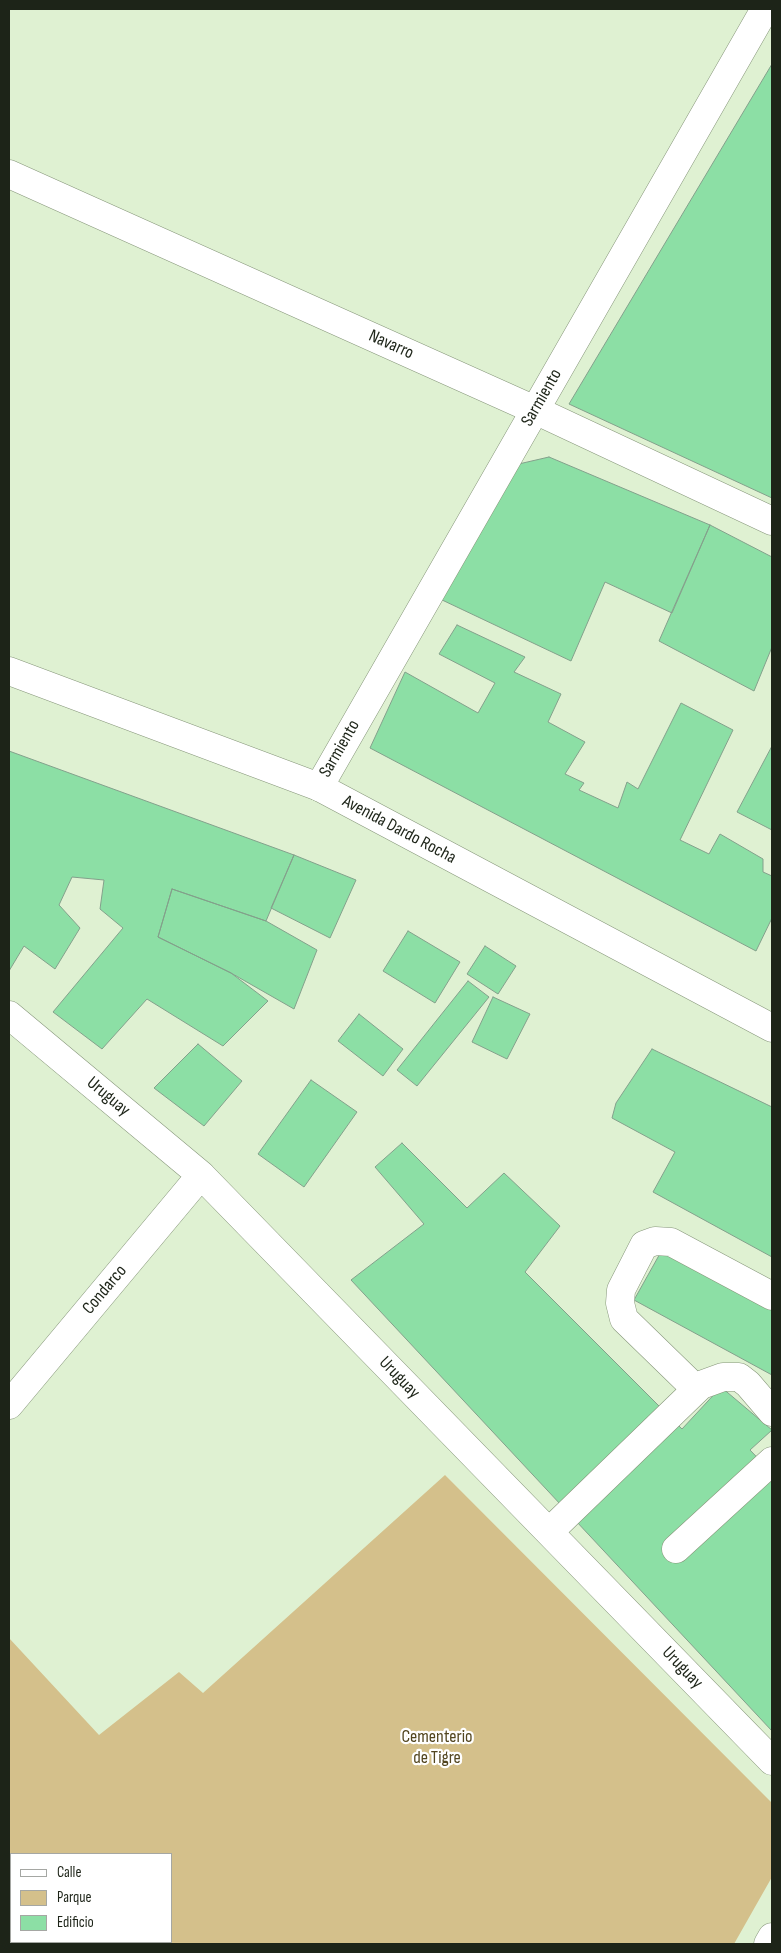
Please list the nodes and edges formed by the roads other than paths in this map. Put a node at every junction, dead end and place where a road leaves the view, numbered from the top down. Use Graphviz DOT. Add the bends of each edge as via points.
graph roads {
  1 [pos="765,9"];
  2 [pos="9,174"];
  3 [pos="535,410"];
  4 [pos="772,521"];
  5 [pos="9,671"];
  6 [pos="319,787"];
  7 [pos="9,1015"];
  8 [pos="772,1028"];
  9 [pos="201,1175"];
  10 [pos="772,1296"];
  11 [pos="696,1389"];
  12 [pos="9,1405"];
  13 [pos="772,1412"];
  14 [pos="772,1461"];
  15 [pos="549,1532"];
  16 [pos="676,1549"];
  17 [pos="772,1761"];
  18 [pos="772,1937"];
  19 [pos="768,1944"];
  1 -- 3 [label="street, Sarmiento"];
  2 -- 3 [label="street, Navarro"];
  3 -- 4 [label="street, Navarro"];
  3 -- 6 [label="street, Sarmiento"];
  5 -- 6 [label="street, Avenida Dardo Rocha"];
  6 -- 8 [label="street, Avenida Dardo Rocha"];
  7 -- 9 [label="street, Uruguay"];
  9 -- 12 [label="street, Condarco"];
  9 -- 15 [label="street, Uruguay"];
  10 -- 11 [label="street" via="670,1242 655,1241 644,1245 621,1290 624,1319"];
  11 -- 13 [label="street" via="722,1377 739,1377"];
  11 -- 15 [label="street"];
  14 -- 16 [label="street"];
  15 -- 17 [label="street, Uruguay"];
  18 -- 19 [label="street"];
}
